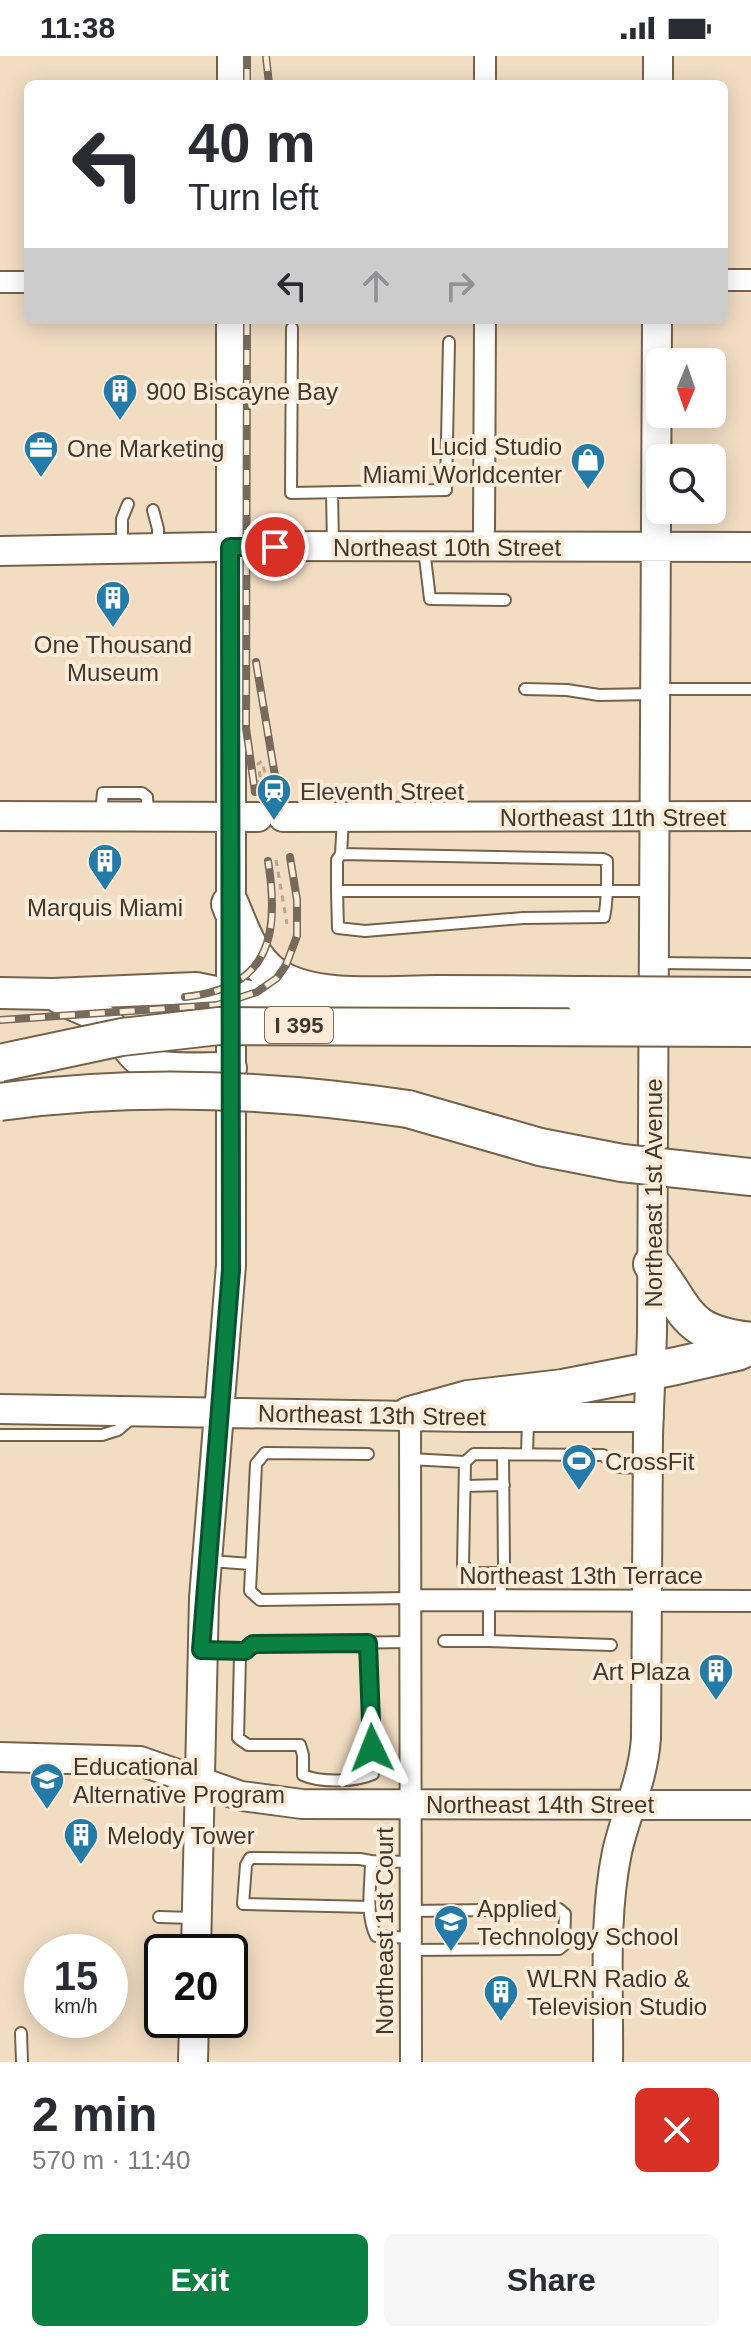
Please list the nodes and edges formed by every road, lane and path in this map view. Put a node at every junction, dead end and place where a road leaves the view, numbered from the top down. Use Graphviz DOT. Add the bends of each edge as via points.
graph roads {
  1 [pos="232,56"];
  2 [pos="485,56"];
  3 [pos="658,56"];
  4 [pos="232,80"];
  5 [pos="485,80"];
  6 [pos="658,80"];
  7 [pos="728,280"];
  8 [pos="751,280"];
  9 [pos="0,282"];
  10 [pos="24,282"];
  11 [pos="231,324"];
  12 [pos="485,324"];
  13 [pos="657,324"];
  14 [pos="292,328"];
  15 [pos="449,342"];
  16 [pos="332,492"];
  17 [pos="128,504"];
  18 [pos="153,510"];
  19 [pos="484,530"];
  20 [pos="230,547"];
  21 [pos="333,547"];
  22 [pos="424,547"];
  23 [pos="751,547"];
  24 [pos="656,548"];
  25 [pos="122,549"];
  26 [pos="158,549"];
  27 [pos="0,551"];
  28 [pos="505,600"];
  29 [pos="525,689"];
  30 [pos="751,689"];
  31 [pos="655,691"];
  32 [pos="248,783"];
  33 [pos="269,789"];
  34 [pos="0,816"];
  35 [pos="751,816"];
  36 [pos="230,817"];
  37 [pos="343,817"];
  38 [pos="654,817"];
  39 [pos="341,854"];
  40 [pos="276,860"];
  41 [pos="606,890"];
  42 [pos="337,891"];
  43 [pos="654,891"];
  44 [pos="230,904"];
  45 [pos="287,924"];
  46 [pos="654,963"];
  47 [pos="751,964"];
  48 [pos="0,993"];
  49 [pos="53,994"];
  50 [pos="350,994"];
  51 [pos="230,995"];
  52 [pos="751,996"];
  53 [pos="751,1028"];
  54 [pos="0,1063"];
  55 [pos="231,1068"];
  56 [pos="0,1102"];
  57 [pos="751,1177"];
  58 [pos="652,1264"];
  59 [pos="751,1343"];
  60 [pos="651,1370"];
  61 [pos="0,1409"];
  62 [pos="139,1411"];
  63 [pos="218,1412"];
  64 [pos="410,1415"];
  65 [pos="649,1417"];
  66 [pos="528,1418"];
  67 [pos="0,1435"];
  68 [pos="368,1454"];
  69 [pos="503,1454"];
  70 [pos="527,1454"];
  71 [pos="410,1459"];
  72 [pos="465,1462"];
  73 [pos="648,1468"];
  74 [pos="504,1485"];
  75 [pos="465,1486"];
  76 [pos="206,1561"];
  77 [pos="251,1564"];
  78 [pos="501,1573"];
  79 [pos="410,1599"];
  80 [pos="495,1601"];
  81 [pos="751,1601"];
  82 [pos="648,1602"];
  83 [pos="444,1641"];
  84 [pos="489,1641"];
  85 [pos="410,1642"];
  86 [pos="368,1643"];
  87 [pos="611,1645"];
  88 [pos="201,1650"];
  89 [pos="245,1651"];
  90 [pos="0,1757"];
  91 [pos="199,1783"];
  92 [pos="410,1804"];
  93 [pos="632,1804"];
  94 [pos="751,1805"];
  95 [pos="371,1861"];
  96 [pos="410,1862"];
  97 [pos="370,1907"];
  98 [pos="410,1911"];
  99 [pos="159,1917"];
  100 [pos="196,1918"];
  101 [pos="196,1934"];
  102 [pos="410,1944"];
  103 [pos="21,2033"];
  104 [pos="194,2038"];
  105 [pos="22,2062"];
  106 [pos="193,2062"];
  107 [pos="411,2062"];
  108 [pos="608,2062"];
  1 -- 4 [label="main road"];
  2 -- 5 [label="street"];
  3 -- 6 [label="main road"];
  7 -- 8 [label="street"];
  9 -- 10 [label="street"];
  11 -- 20 [label="main road"];
  12 -- 19 [label="street"];
  13 -- 24 [label="main road, Northeast 1st Avenue"];
  14 -- 16 [label="lane" via="291,493"];
  15 -- 16 [label="lane" via="446,490"];
  16 -- 21 [label="lane"];
  17 -- 25 [label="lane"];
  18 -- 26 [label="lane"];
  20 -- 21 [label="main road, Northeast 10th Street"];
  20 -- 26 [label="main road, Northeast 10th Street"];
  20 -- 36 [label="main road"];
  21 -- 22 [label="main road, Northeast 10th Street"];
  22 -- 24 [label="main road, Northeast 10th Street"];
  22 -- 28 [label="lane" via="430,599"];
  23 -- 24 [label="main road, Northeast 10th Street"];
  24 -- 31 [label="main road, Northeast 1st Avenue"];
  25 -- 26 [label="main road, Northeast 10th Street"];
  25 -- 27 [label="main road, Northeast 10th Street"];
  29 -- 31 [label="lane" via="599,695"];
  30 -- 31 [label="lane"];
  31 -- 38 [label="main road, Northeast 1st Avenue"];
  32 -- 33 [label="path" via="261,781 261,761"];
  34 -- 36 [label="main road, Northeast 11th Street"];
  35 -- 38 [label="main road, Northeast 11th Street"];
  36 -- 37 [label="main road, Northeast 11th Street"];
  36 -- 44 [label="main road"];
  37 -- 38 [label="main road, Northeast 11th Street"];
  37 -- 39 [label="lane"];
  38 -- 43 [label="main road, Northeast 1st Avenue"];
  39 -- 41 [label="lane" via="603,859"];
  39 -- 42 [label="lane"];
  40 -- 45 [label="path"];
  41 -- 42 [label="lane"];
  41 -- 42 [label="lane" via="604,917 365,931 338,928"];
  41 -- 43 [label="lane"];
  43 -- 46 [label="main road, Northeast 1st Avenue"];
  44 -- 50 [label="highway" via="251,951 273,975 295,987"];
  44 -- 51 [label="main road"];
  46 -- 47 [label="lane"];
  46 -- 58 [label="main road, Northeast 1st Avenue"];
  48 -- 49 [label="main road"];
  49 -- 51 [label="main road" via="196,988"];
  49 -- 55 [label="main road" via="107,1022 147,1064"];
  50 -- 51 [label="highway" via="321,999"];
  50 -- 52 [label="highway, bridge"];
  51 -- 55 [label="main road"];
  53 -- 54 [label="highway, I 395, bridge" via="219,1026 122,1037"];
  55 -- 63 [label="main road" via="231,1270"];
  56 -- 57 [label="highway, bridge" via="123,1090 307,1096 408,1109 577,1155"];
  58 -- 59 [label="highway" via="695,1324"];
  58 -- 60 [label="main road, Northeast 1st Avenue"];
  59 -- 60 [label="highway" via="737,1352"];
  60 -- 64 [label="highway" via="563,1388 468,1399"];
  60 -- 65 [label="main road, Northeast 1st Avenue"];
  61 -- 62 [label="main road, Northeast 13th Street"];
  62 -- 63 [label="main road, Northeast 13th Street"];
  62 -- 67 [label="lane" via="124,1426 102,1435"];
  63 -- 64 [label="main road, Northeast 13th Street"];
  63 -- 76 [label="main road"];
  64 -- 66 [label="main road, Northeast 13th Street"];
  64 -- 71 [label="street, Northeast 1st Court"];
  65 -- 66 [label="main road, Northeast 13th Street"];
  65 -- 73 [label="main road, Northeast 1st Avenue"];
  66 -- 70 [label="lane"];
  68 -- 77 [label="lane" via="265,1453 256,1464"];
  69 -- 70 [label="lane"];
  69 -- 72 [label="lane" via="474,1454"];
  69 -- 74 [label="lane"];
  70 -- 73 [label="lane" via="603,1455 618,1467"];
  71 -- 72 [label="lane"];
  71 -- 79 [label="street, Northeast 1st Court"];
  72 -- 75 [label="lane"];
  73 -- 82 [label="main road, Northeast 1st Avenue"];
  74 -- 75 [label="lane"];
  74 -- 78 [label="lane"];
  75 -- 78 [label="lane" via="463,1565 473,1573"];
  76 -- 77 [label="lane"];
  76 -- 88 [label="main road"];
  77 -- 79 [label="lane" via="250,1591 260,1600"];
  78 -- 80 [label="lane"];
  79 -- 80 [label="street, Northeast 13th Terrace"];
  79 -- 85 [label="street, Northeast 1st Court"];
  80 -- 82 [label="street, Northeast 13th Terrace"];
  80 -- 84 [label="lane"];
  81 -- 82 [label="street, Northeast 13th Terrace"];
  82 -- 93 [label="main road, Northeast 1st Avenue" via="645,1756"];
  83 -- 84 [label="lane"];
  84 -- 87 [label="lane"];
  85 -- 86 [label="lane"];
  85 -- 92 [label="street, Northeast 1st Court"];
  86 -- 89 [label="lane" via="253,1644"];
  86 -- 89 [label="lane" via="373,1774 362,1779 311,1779 303,1775 300,1745 248,1745 238,1738 240,1656"];
  88 -- 89 [label="lane"];
  88 -- 91 [label="main road"];
  90 -- 91 [label="main road, Northeast 14th Street" via="140,1761"];
  91 -- 92 [label="main road, Northeast 14th Street" via="269,1801"];
  91 -- 100 [label="main road"];
  92 -- 93 [label="main road, Northeast 14th Street"];
  92 -- 96 [label="street, Northeast 1st Court"];
  93 -- 94 [label="main road, Northeast 14th Street"];
  93 -- 108 [label="main road, Northeast 1st Avenue" via="613,1878"];
  95 -- 96 [label="lane"];
  95 -- 97 [label="lane"];
  95 -- 97 [label="lane" via="250,1858 243,1904"];
  96 -- 98 [label="street, Northeast 1st Court"];
  97 -- 102 [label="lane" via="376,1936"];
  98 -- 102 [label="street, Northeast 1st Court"];
  98 -- 102 [label="lane" via="559,1909 565,1914 564,1945 559,1949"];
  99 -- 100 [label="lane"];
  100 -- 101 [label="main road"];
  102 -- 107 [label="street, Northeast 1st Court"];
  103 -- 105 [label="lane"];
  104 -- 106 [label="main road"];
}
